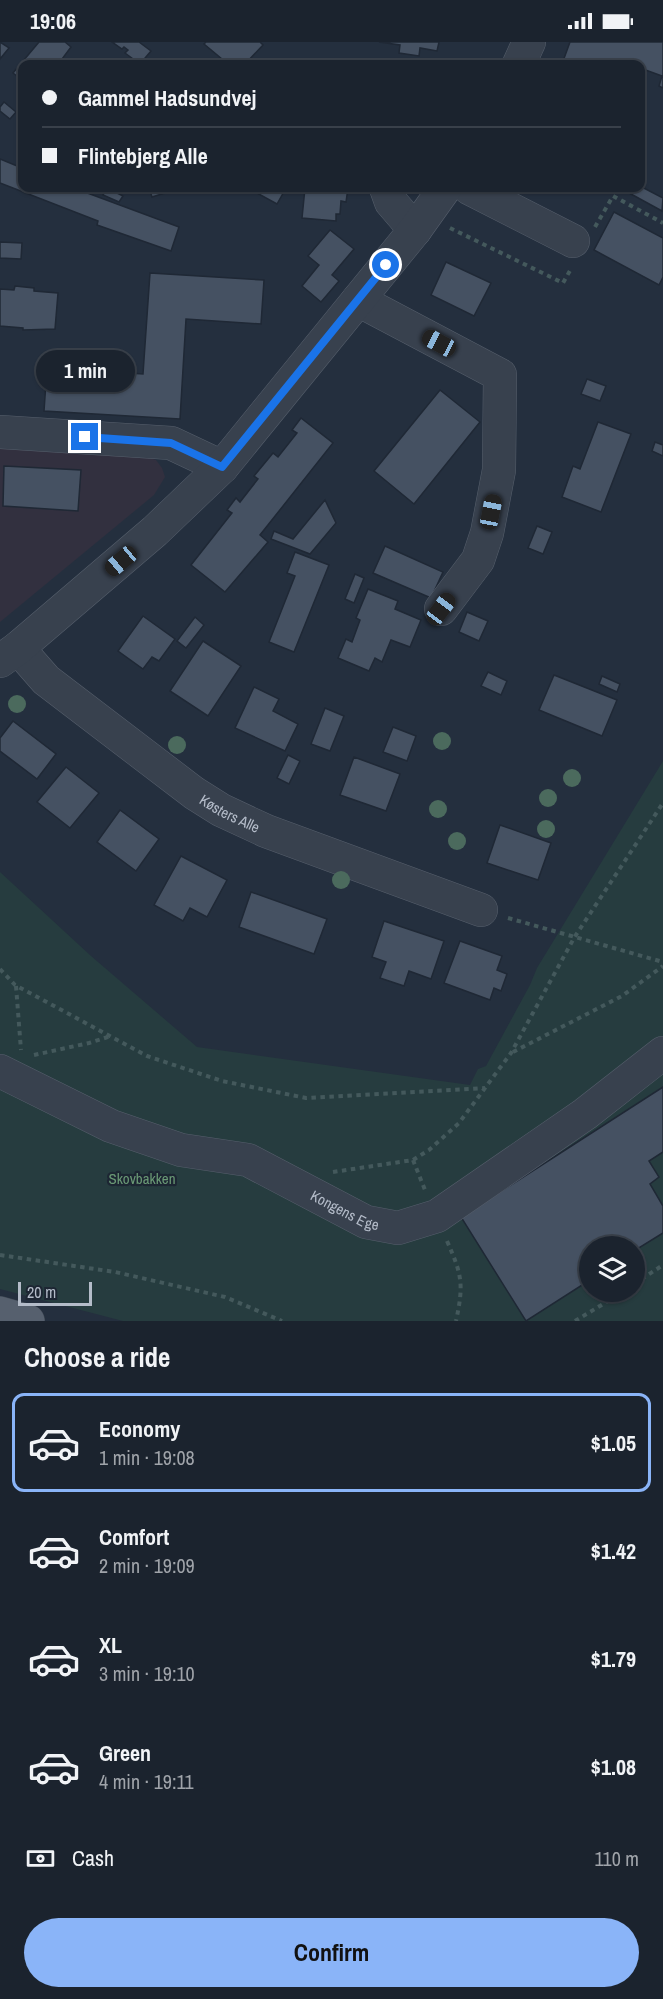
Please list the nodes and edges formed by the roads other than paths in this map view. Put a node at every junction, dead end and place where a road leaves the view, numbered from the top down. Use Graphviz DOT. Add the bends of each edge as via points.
graph roads {
  1 [pos="529,42"];
  2 [pos="521,60"];
  3 [pos="387,192"];
  4 [pos="442,192"];
  5 [pos="477,192"];
  6 [pos="415,230"];
  7 [pos="573,241"];
  8 [pos="357,300"];
  9 [pos="0,432"];
  10 [pos="222,467"];
  11 [pos="441,609"];
  12 [pos="9,655"];
  13 [pos="481,910"];
  14 [pos="663,1053"];
  15 [pos="15,1070"];
  16 [pos="0,1313"];
  17 [pos="28,1321"];
  1 -- 2 [label="street"];
  3 -- 6 [label="street"];
  4 -- 6 [label="street"];
  5 -- 7 [label="street"];
  6 -- 8 [label="street"];
  8 -- 10 [label="street"];
  8 -- 11 [label="street" via="500,375 499,470 487,533 478,560"];
  9 -- 10 [label="street" via="171,443"];
  10 -- 12 [label="street" via="155,531"];
  12 -- 13 [label="street, Køsters Alle" via="221,810 266,831"];
  14 -- 15 [label="street, Kongens Ege" via="585,1114 437,1216 398,1228 366,1222 248,1160 181,1150 111,1126"];
  16 -- 17 [label="main road"];
}
